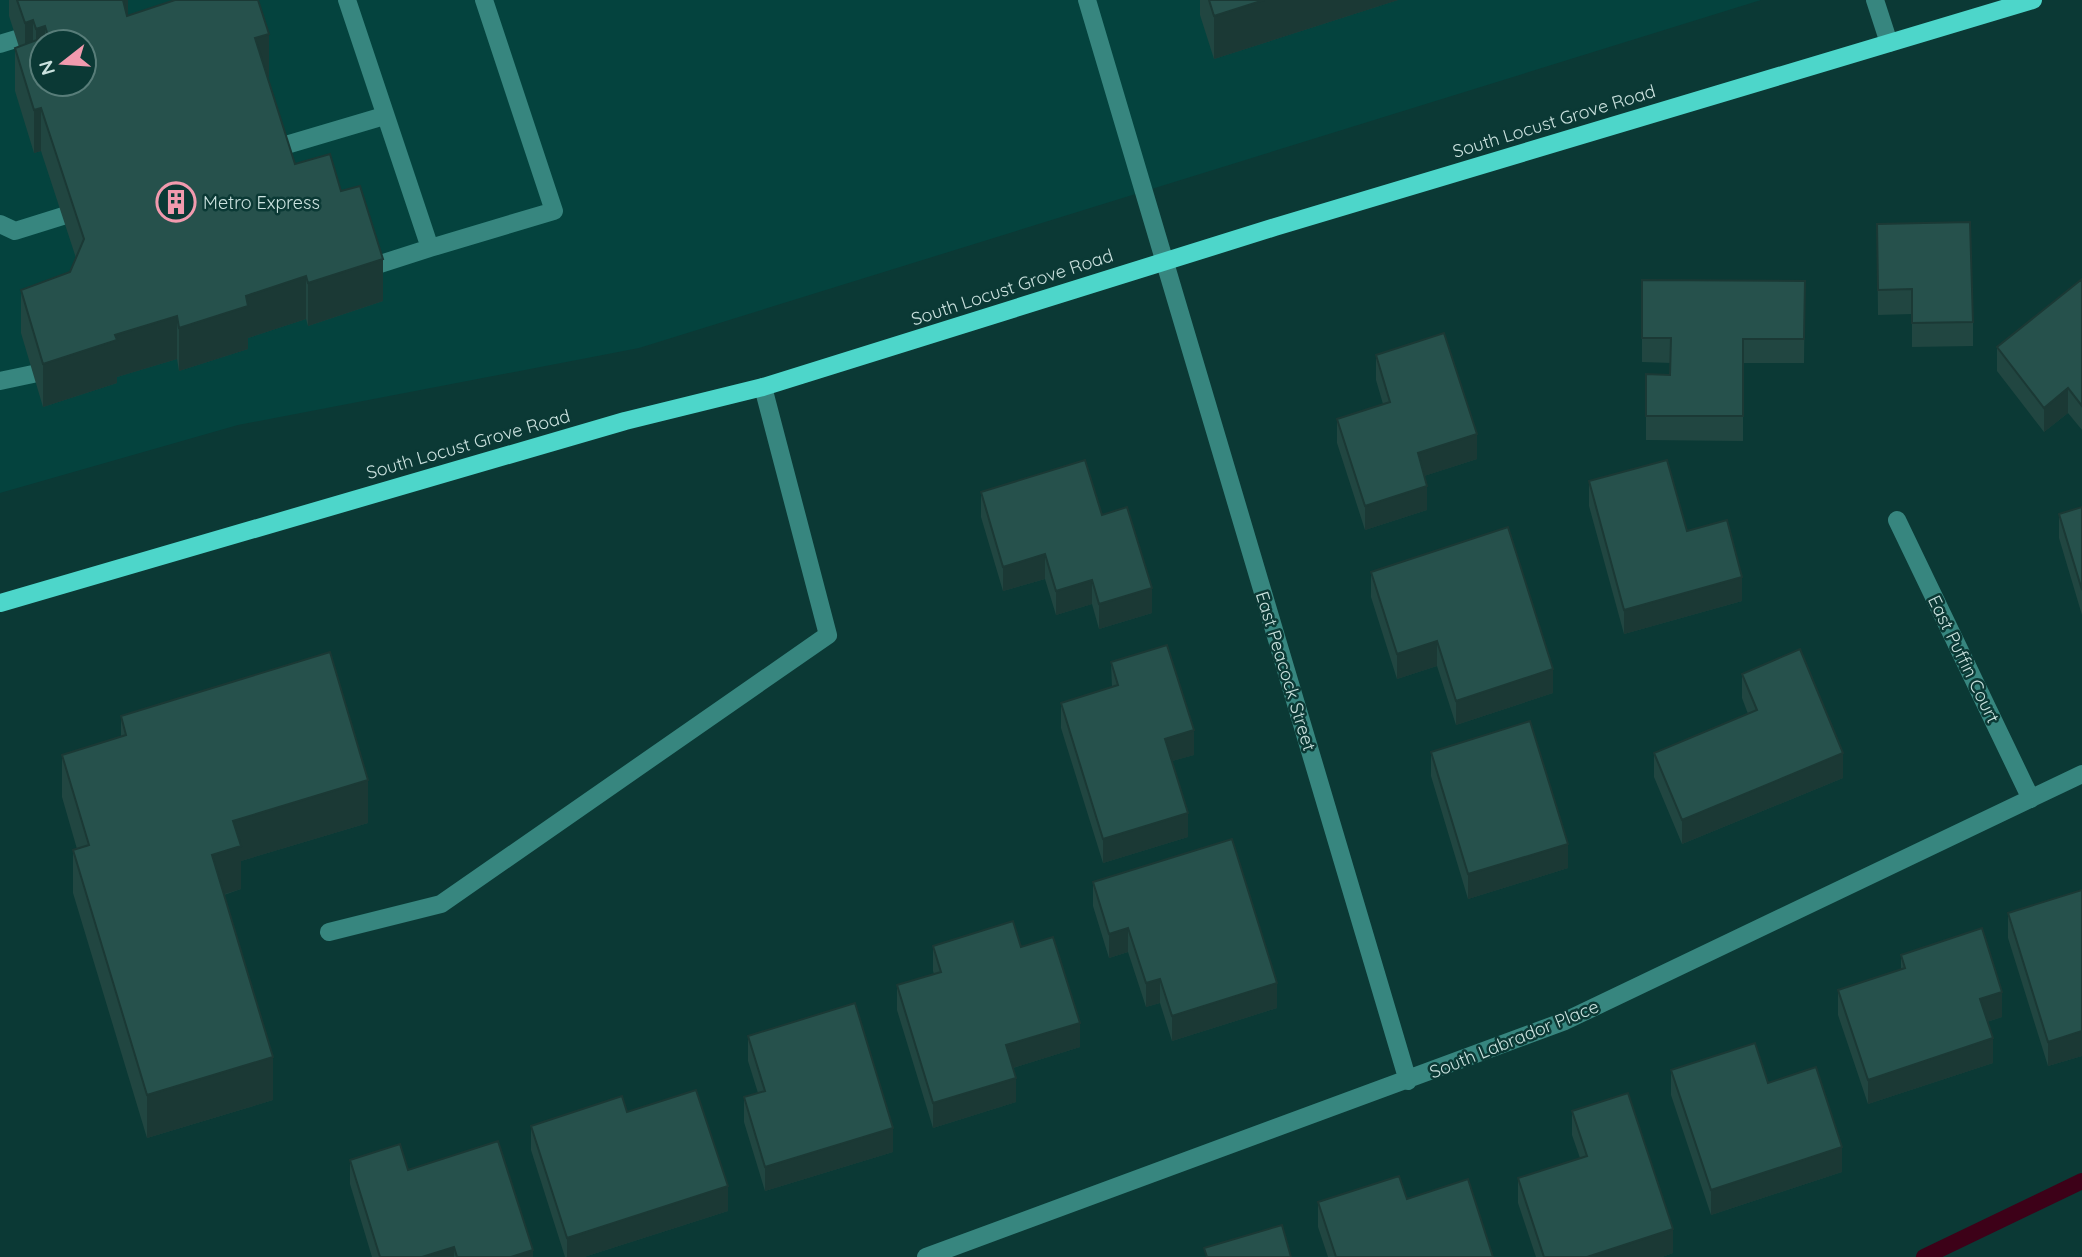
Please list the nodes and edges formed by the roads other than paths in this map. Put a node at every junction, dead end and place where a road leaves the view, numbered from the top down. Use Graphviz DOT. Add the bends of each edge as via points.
graph roads {
  1 [pos="347,0"];
  2 [pos="484,0"];
  3 [pos="1087,0"];
  4 [pos="1875,0"];
  5 [pos="2033,0"];
  6 [pos="1889,43"];
  7 [pos="384,116"];
  8 [pos="276,149"];
  9 [pos="63,216"];
  10 [pos="0,224"];
  11 [pos="430,248"];
  12 [pos="1164,261"];
  13 [pos="371,267"];
  14 [pos="33,373"];
  15 [pos="0,381"];
  16 [pos="763,387"];
  17 [pos="1897,520"];
  18 [pos="0,603"];
  19 [pos="2082,774"];
  20 [pos="2031,799"];
  21 [pos="328,932"];
  22 [pos="1408,1081"];
  23 [pos="926,1257"];
  1 -- 7 [label="street"];
  2 -- 11 [label="street" via="554,211"];
  3 -- 12 [label="street, East Peacock Street"];
  4 -- 6 [label="street"];
  5 -- 6 [label="main road, South Locust Grove Road"];
  6 -- 12 [label="main road, South Locust Grove Road"];
  7 -- 8 [label="street"];
  7 -- 11 [label="street"];
  9 -- 10 [label="street" via="15,231"];
  11 -- 13 [label="street"];
  12 -- 16 [label="main road, South Locust Grove Road"];
  12 -- 22 [label="street, East Peacock Street"];
  14 -- 15 [label="street"];
  16 -- 18 [label="main road, South Locust Grove Road" via="559,440"];
  16 -- 21 [label="street" via="828,635 441,904"];
  17 -- 20 [label="street, East Puffin Court"];
  19 -- 20 [label="street, South Labrador Place"];
  20 -- 22 [label="street, South Labrador Place" via="1565,1021"];
  22 -- 23 [label="street, South Labrador Place"];
}
